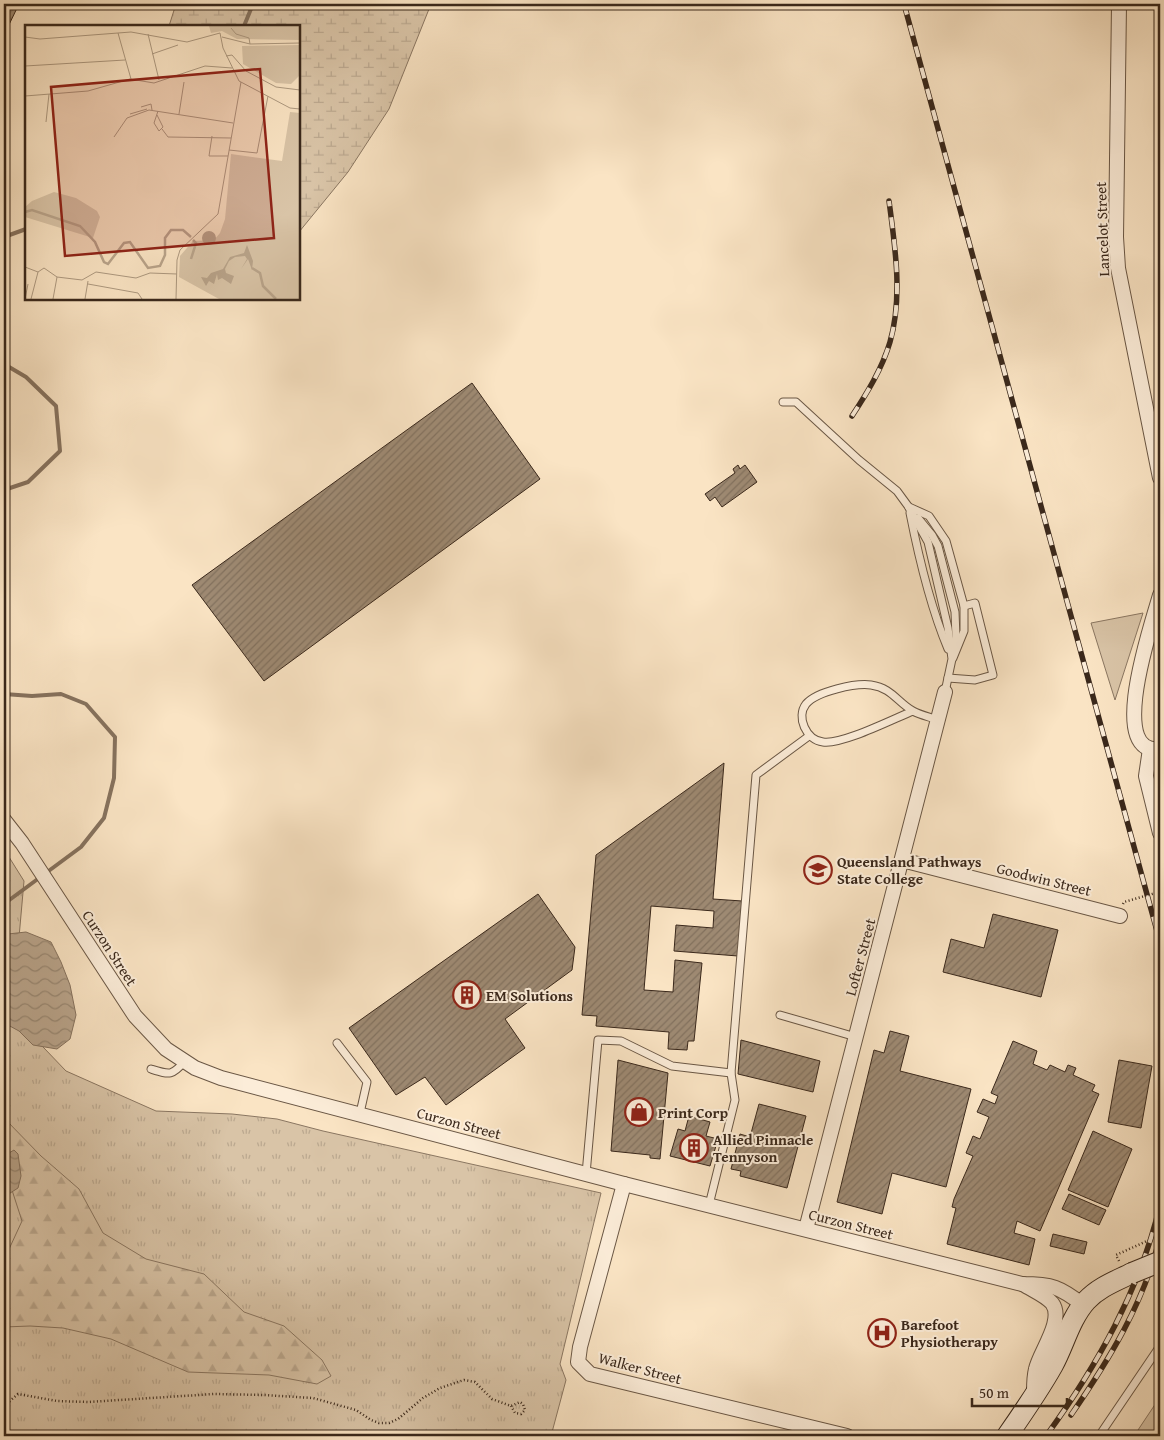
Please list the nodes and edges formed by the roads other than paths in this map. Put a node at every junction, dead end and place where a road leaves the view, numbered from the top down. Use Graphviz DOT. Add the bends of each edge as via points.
graph roads {
  1 [pos="1119,4"];
  2 [pos="783,402"];
  3 [pos="1160,478"];
  4 [pos="908,506"];
  5 [pos="1160,595"];
  6 [pos="964,606"];
  7 [pos="952,659"];
  8 [pos="946,685"];
  9 [pos="913,711"];
  10 [pos="938,720"];
  11 [pos="809,736"];
  12 [pos="1155,749"];
  13 [pos="4,820"];
  14 [pos="1160,833"];
  15 [pos="902,860"];
  16 [pos="1122,909"];
  17 [pos="780,1015"];
  18 [pos="856,1037"];
  19 [pos="337,1043"];
  20 [pos="185,1061"];
  21 [pos="152,1069"];
  22 [pos="732,1073"];
  23 [pos="360,1113"];
  24 [pos="586,1174"];
  25 [pos="624,1184"];
  26 [pos="709,1205"];
  27 [pos="806,1229"];
  28 [pos="1160,1262"];
  29 [pos="1022,1284"];
  30 [pos="1083,1305"];
  31 [pos="1160,1346"];
  32 [pos="1033,1398"];
  33 [pos="847,1436"];
  34 [pos="1007,1436"];
  35 [pos="1099,1436"];
  1 -- 3 [label="street, Lancelot Street" via="1118,268"];
  2 -- 4 [label="lane" via="796,402 897,491"];
  4 -- 6 [label="lane" via="929,516 946,540"];
  4 -- 7 [label="lane" via="938,624"];
  4 -- 7 [label="lane" via="928,542"];
  5 -- 12 [label="street" via="1136,682 1134,702 1137,734 1142,744"];
  6 -- 7 [label="lane" via="964,631"];
  6 -- 8 [label="lane" via="975,603 993,674"];
  7 -- 8 [label="lane"];
  8 -- 10 [label="street, Lofter Street"];
  9 -- 10 [label="lane"];
  9 -- 11 [label="lane" via="840,741 822,742"];
  9 -- 11 [label="lane" via="888,690 859,684 823,693 806,704 802,712"];
  10 -- 15 [label="street, Lofter Street"];
  11 -- 22 [label="lane" via="756,775"];
  12 -- 14 [label="street" via="1146,776"];
  13 -- 20 [label="street, Curzon Street" via="135,1016 166,1049"];
  15 -- 16 [label="street, Goodwin Street"];
  15 -- 18 [label="street, Lofter Street"];
  17 -- 18 [label="lane"];
  18 -- 27 [label="street, Lofter Street"];
  19 -- 23 [label="lane" via="367,1082"];
  20 -- 21 [label="lane" via="175,1072 167,1074"];
  20 -- 23 [label="street, Curzon Street" via="221,1078"];
  22 -- 24 [label="lane" via="672,1066 621,1042 598,1040"];
  22 -- 26 [label="lane" via="735,1100"];
  23 -- 24 [label="street, Curzon Street"];
  24 -- 25 [label="street, Curzon Street"];
  25 -- 26 [label="street, Curzon Street"];
  25 -- 33 [label="street, Walker Street" via="578,1362 590,1374"];
  26 -- 27 [label="street, Curzon Street"];
  27 -- 29 [label="street, Curzon Street"];
  28 -- 30 [label="main road, bridge" via="1126,1270"];
  29 -- 30 [label="street, Curzon Street" via="1057,1288"];
  29 -- 32 [label="street, Curzon Street" via="1048,1300 1055,1313 1036,1368"];
  30 -- 32 [label="main road"];
  31 -- 35 [label="lane"];
  32 -- 34 [label="main road"];
}
